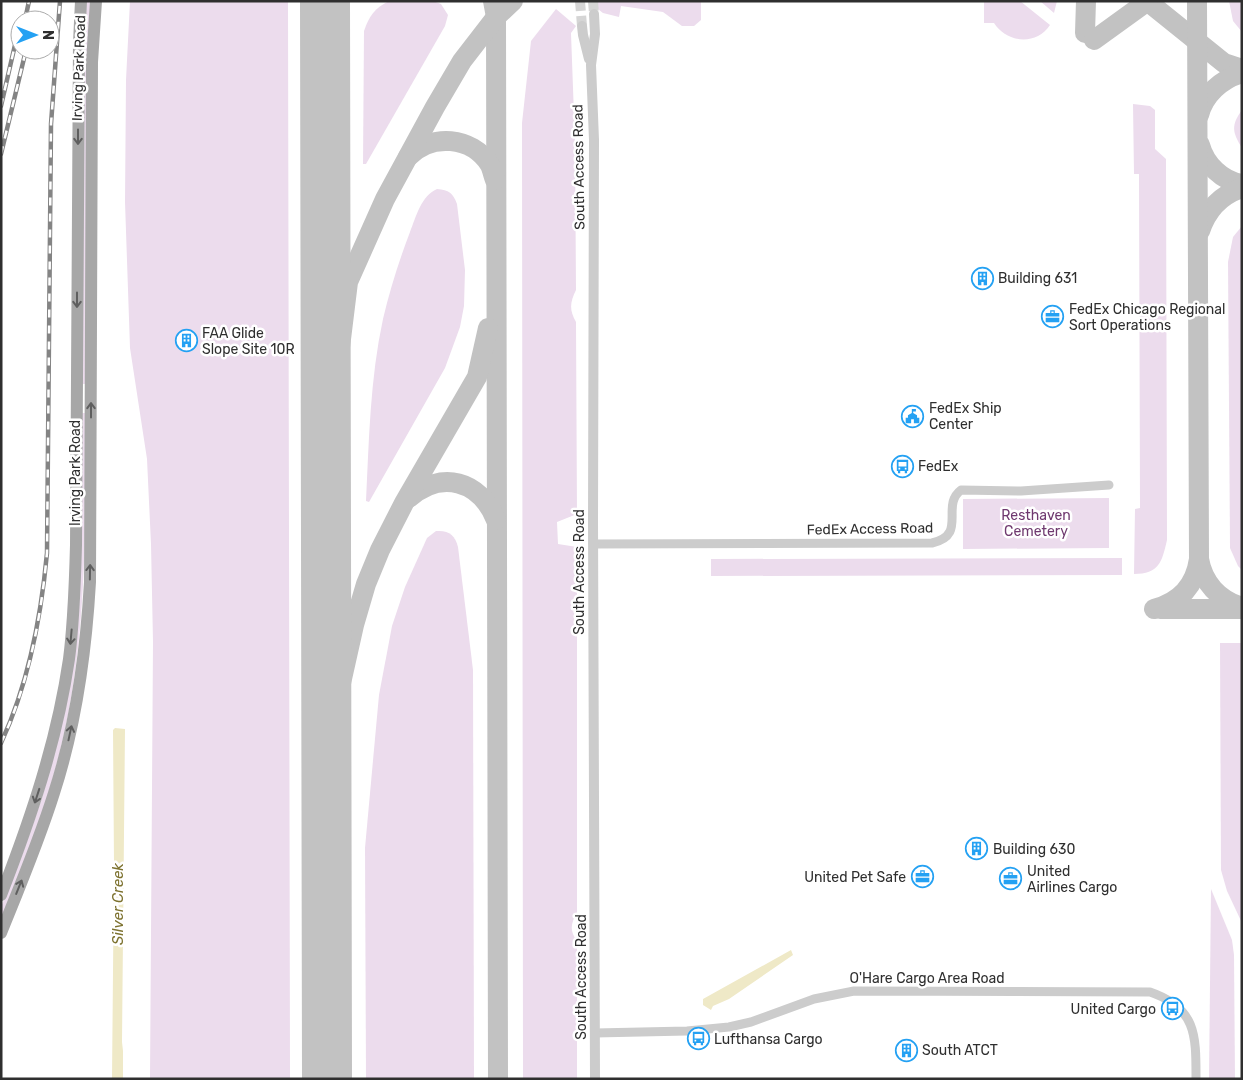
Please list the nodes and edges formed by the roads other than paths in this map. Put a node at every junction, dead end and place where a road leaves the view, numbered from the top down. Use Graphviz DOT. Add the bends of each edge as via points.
graph roads {
  1 [pos="81,1"];
  2 [pos="96,1"];
  3 [pos="594,14"];
  4 [pos="582,26"];
  5 [pos="591,65"];
  6 [pos="1109,485"];
  7 [pos="593,544"];
  8 [pos="1,895"];
  9 [pos="1,932"];
  10 [pos="594,1033"];
  11 [pos="595,1079"];
  12 [pos="1196,1079"];
  1 -- 8 [label="main road, Irving Park Road, one-way" via="78,53 76,545 69,657 42,782"];
  9 -- 2 [label="main road, Irving Park Road, one-way" via="55,792 78,693 87,622 92,62"];
  3 -- 5 [label="street, South Access Road"];
  4 -- 5 [label="street, South Access Road"];
  5 -- 7 [label="street, South Access Road" via="594,140"];
  6 -- 7 [label="street, FedEx Access Road" via="1021,491 961,490 953,499 949,535 932,544"];
  7 -- 10 [label="street, South Access Road"];
  10 -- 11 [label="street, South Access Road"];
  10 -- 12 [label="street, O'Hare Cargo Area Road" via="729,1027 814,999 854,991 1150,992 1173,1002 1193,1029"];
}
